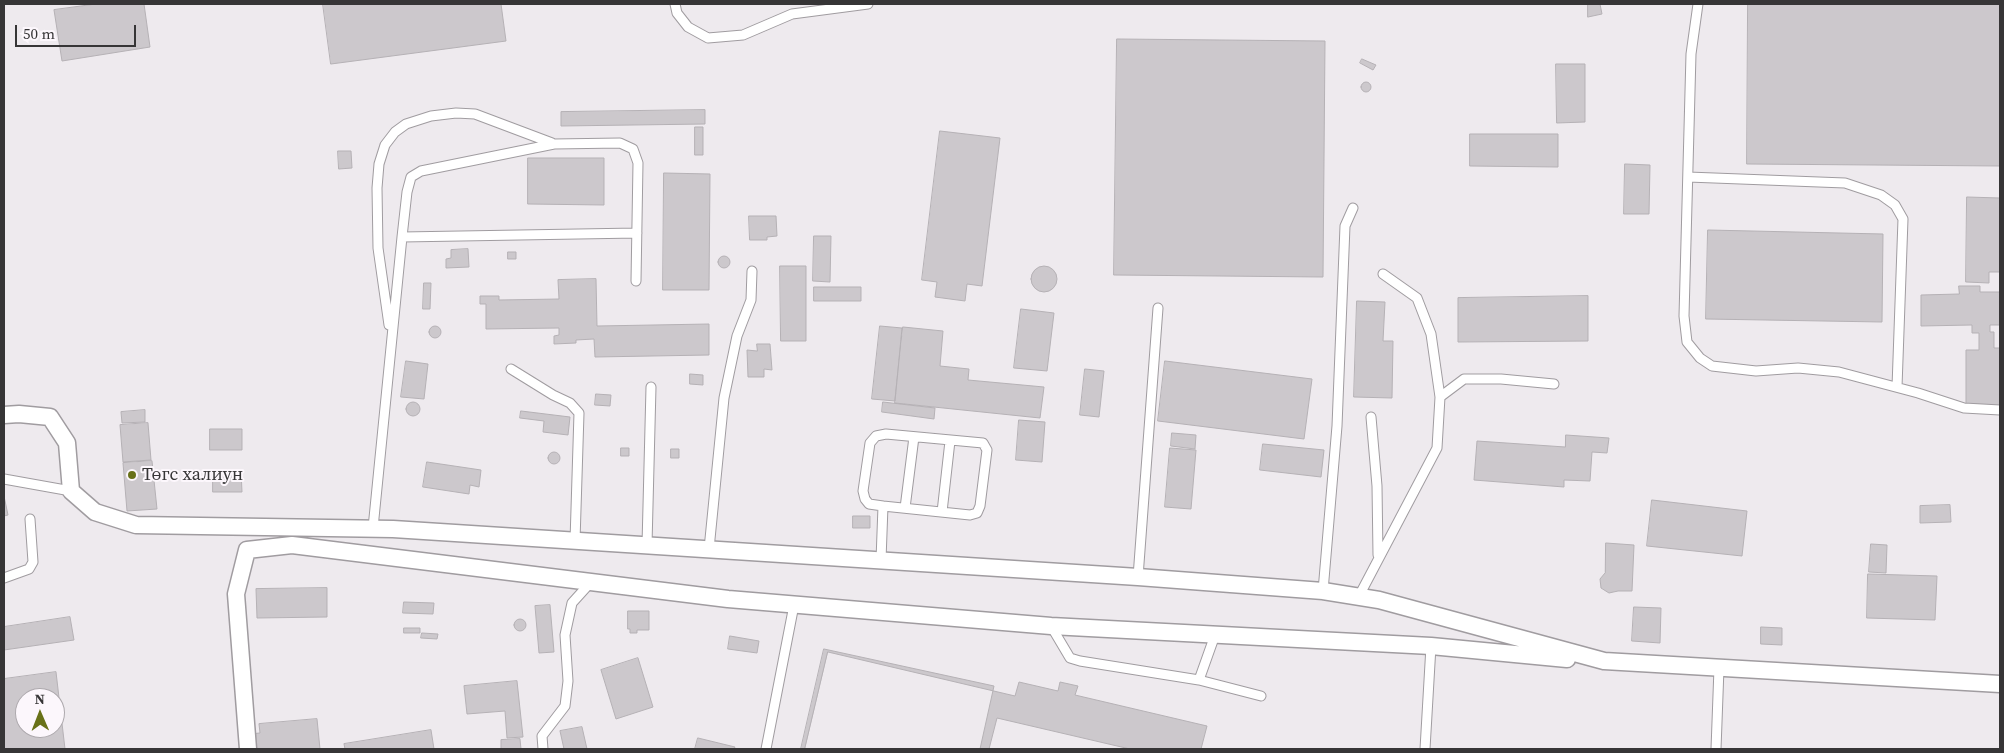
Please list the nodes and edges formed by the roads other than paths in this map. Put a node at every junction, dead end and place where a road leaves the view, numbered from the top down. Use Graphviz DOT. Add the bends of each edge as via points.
graph roads {
  1 [pos="675,4"];
  2 [pos="868,4"];
  3 [pos="1698,4"];
  4 [pos="554,144"];
  5 [pos="1688,177"];
  6 [pos="1354,208"];
  7 [pos="637,233"];
  8 [pos="402,237"];
  9 [pos="752,271"];
  10 [pos="1383,274"];
  11 [pos="636,281"];
  12 [pos="1158,308"];
  13 [pos="392,340"];
  14 [pos="511,369"];
  15 [pos="1554,384"];
  16 [pos="651,387"];
  17 [pos="1897,387"];
  18 [pos="1440,397"];
  19 [pos="2000,410"];
  20 [pos="4,415"];
  21 [pos="1371,417"];
  22 [pos="914,437"];
  23 [pos="950,441"];
  24 [pos="4,479"];
  25 [pos="71,491"];
  26 [pos="883,506"];
  27 [pos="905,508"];
  28 [pos="942,512"];
  29 [pos="30,519"];
  30 [pos="373,528"];
  31 [pos="575,541"];
  32 [pos="647,545"];
  33 [pos="709,550"];
  34 [pos="1378,558"];
  35 [pos="881,560"];
  36 [pos="1138,577"];
  37 [pos="4,578"];
  38 [pos="591,582"];
  39 [pos="1324,591"];
  40 [pos="1359,596"];
  41 [pos="794,605"];
  42 [pos="1051,626"];
  43 [pos="1215,635"];
  44 [pos="1431,646"];
  45 [pos="1604,662"];
  46 [pos="1719,668"];
  47 [pos="1199,680"];
  48 [pos="2000,684"];
  49 [pos="1261,696"];
  50 [pos="248,749"];
  51 [pos="543,749"];
  52 [pos="766,749"];
  53 [pos="1426,749"];
  54 [pos="1716,749"];
  1 -- 2 [label="lane" via="677,13 688,27 708,38 742,35 792,14"];
  3 -- 5 [label="lane" via="1691,54"];
  4 -- 7 [label="lane" via="620,143 633,149 638,163"];
  4 -- 8 [label="lane" via="421,171 411,177"];
  4 -- 13 [label="lane" via="475,114 431,116 406,124 395,132 382,154 377,188 378,248"];
  5 -- 17 [label="lane" via="1684,316 1687,342 1700,358 1712,366 1756,371 1798,368 1839,372"];
  5 -- 17 [label="lane" via="1845,183 1881,195 1895,205 1903,219"];
  6 -- 39 [label="lane" via="1345,226 1337,426"];
  7 -- 8 [label="lane"];
  7 -- 11 [label="lane"];
  8 -- 13 [label="lane"];
  9 -- 33 [label="lane" via="751,300 737,336 724,398"];
  10 -- 18 [label="lane" via="1417,298 1431,334"];
  12 -- 36 [label="lane"];
  13 -- 30 [label="lane"];
  14 -- 31 [label="lane" via="570,403 578,413"];
  15 -- 18 [label="lane" via="1464,379"];
  16 -- 32 [label="lane"];
  17 -- 19 [label="lane" via="1964,408"];
  18 -- 34 [label="lane" via="1437,448"];
  20 -- 25 [label="street" via="50,417 67,443"];
  21 -- 34 [label="lane" via="1377,486"];
  22 -- 23 [label="lane"];
  22 -- 26 [label="lane" via="886,434 876,436 870,443 863,491 868,504"];
  22 -- 27 [label="lane"];
  23 -- 28 [label="lane"];
  23 -- 28 [label="lane" via="983,443 987,450 977,513"];
  24 -- 25 [label="lane"];
  25 -- 30 [label="street" via="95,512 136,525"];
  26 -- 27 [label="lane"];
  26 -- 35 [label="lane"];
  27 -- 28 [label="lane"];
  29 -- 37 [label="lane" via="33,562 29,569"];
  30 -- 31 [label="street"];
  31 -- 32 [label="street"];
  32 -- 33 [label="street"];
  33 -- 35 [label="street"];
  34 -- 40 [label="lane"];
  35 -- 36 [label="street"];
  36 -- 39 [label="street"];
  38 -- 41 [label="street"];
  38 -- 50 [label="street" via="292,545 246,550 236,594"];
  38 -- 51 [label="lane" via="572,603 565,635 568,681 565,706 542,736"];
  39 -- 40 [label="street"];
  40 -- 45 [label="street"];
  41 -- 42 [label="street"];
  41 -- 52 [label="lane"];
  42 -- 43 [label="street"];
  42 -- 47 [label="lane" via="1070,658"];
  43 -- 44 [label="street"];
  43 -- 47 [label="lane"];
  44 -- 45 [label="street"];
  44 -- 53 [label="lane"];
  45 -- 46 [label="street"];
  46 -- 48 [label="street"];
  46 -- 54 [label="lane"];
  47 -- 49 [label="lane"];
}
